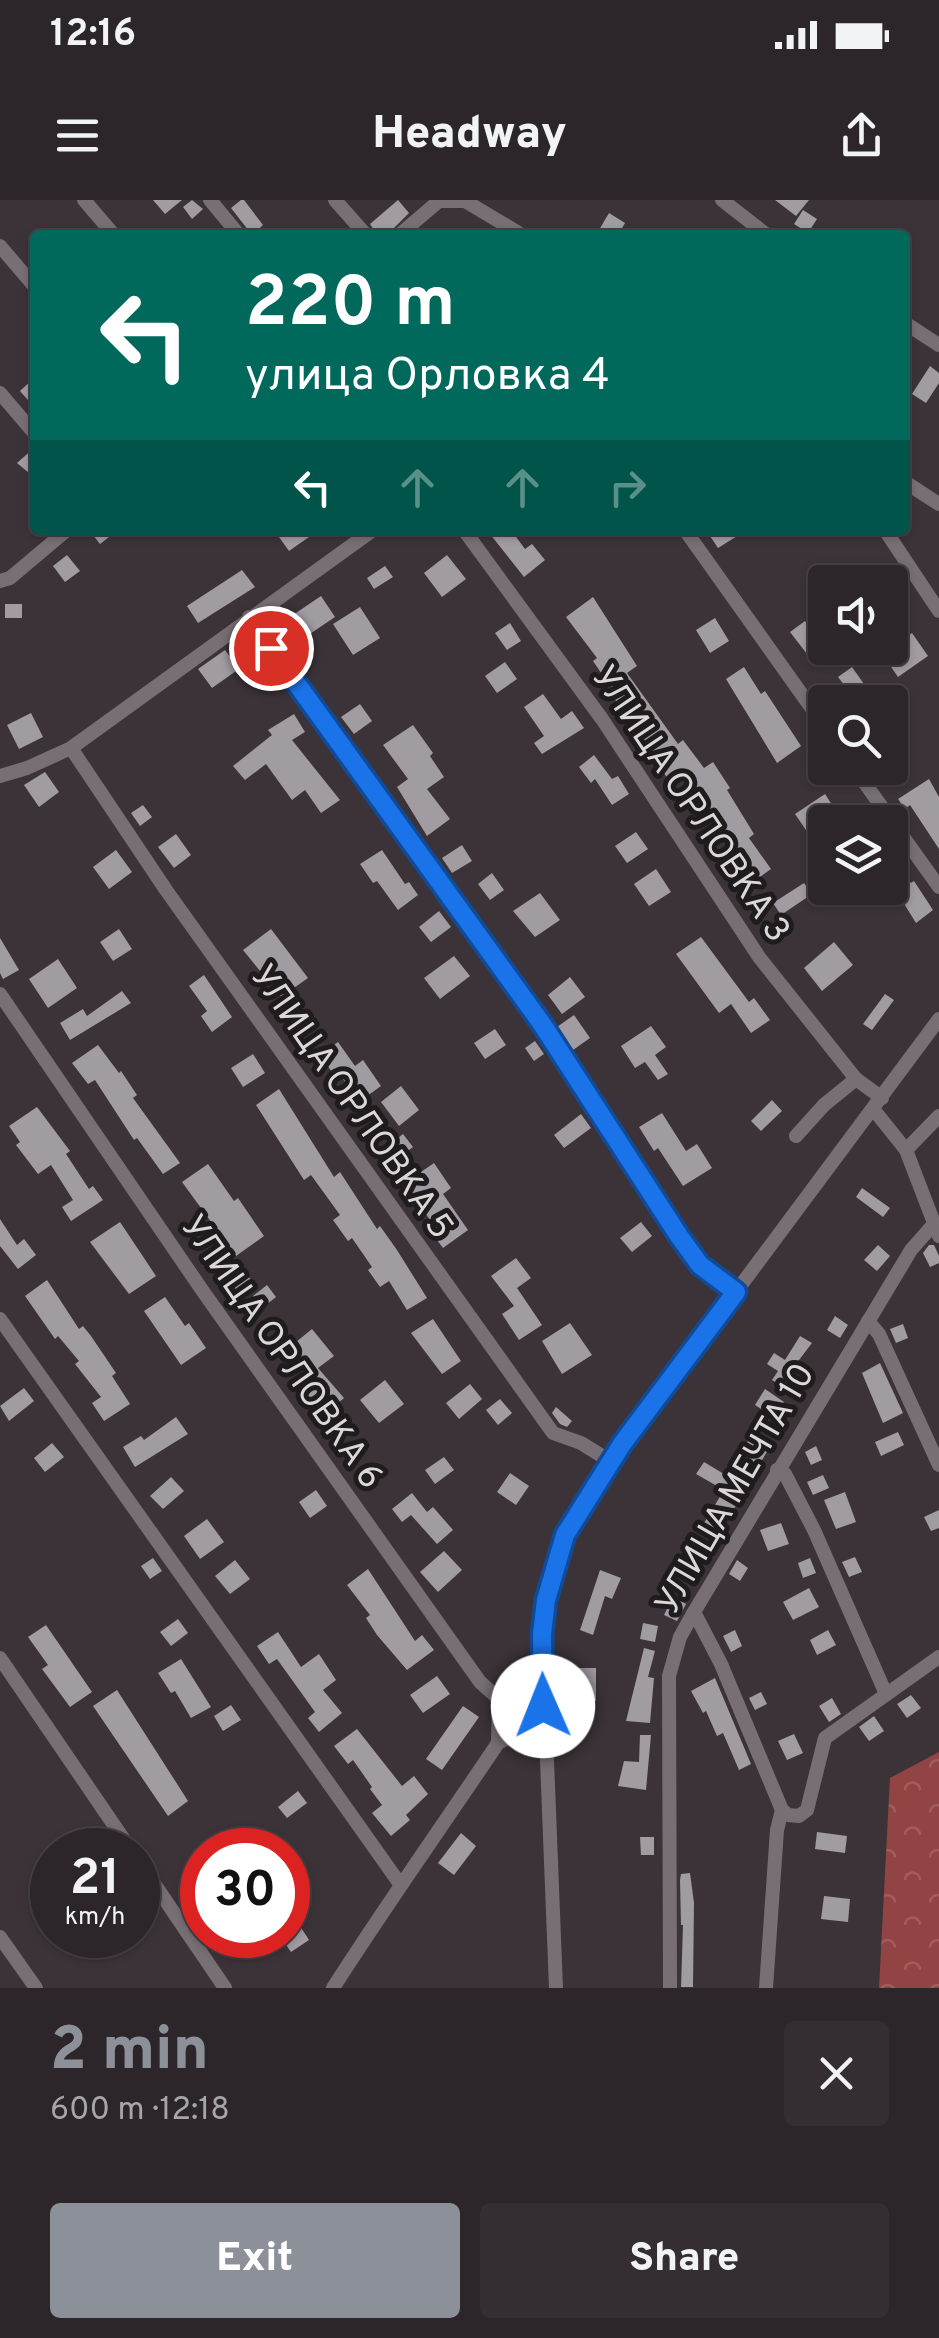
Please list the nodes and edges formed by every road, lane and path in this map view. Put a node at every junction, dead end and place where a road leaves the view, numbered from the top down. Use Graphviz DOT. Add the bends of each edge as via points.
graph roads {
  1 [pos="84,200"];
  2 [pos="210,200"];
  3 [pos="336,200"];
  4 [pos="722,200"];
  5 [pos="110,230"];
  6 [pos="235,230"];
  7 [pos="362,230"];
  8 [pos="406,230"];
  9 [pos="514,230"];
  10 [pos="761,230"];
  11 [pos="0,246"];
  12 [pos="30,282"];
  13 [pos="910,327"];
  14 [pos="939,344"];
  15 [pos="0,393"];
  16 [pos="30,428"];
  17 [pos="910,485"];
  18 [pos="939,504"];
  19 [pos="61,535"];
  20 [pos="366,535"];
  21 [pos="468,535"];
  22 [pos="689,535"];
  23 [pos="888,535"];
  24 [pos="0,565"];
  25 [pos="5,579"];
  26 [pos="939,612"];
  27 [pos="248,617"];
  28 [pos="808,703"];
  29 [pos="71,748"];
  30 [pos="0,776"];
  31 [pos="866,785"];
  32 [pos="939,888"];
  33 [pos="0,994"];
  34 [pos="939,1019"];
  35 [pos="856,1079"];
  36 [pos="878,1104"];
  37 [pos="939,1116"];
  38 [pos="796,1136"];
  39 [pos="906,1150"];
  40 [pos="936,1231"];
  41 [pos="736,1292"];
  42 [pos="0,1319"];
  43 [pos="868,1321"];
  44 [pos="610,1461"];
  45 [pos="939,1465"];
  46 [pos="776,1470"];
  47 [pos="694,1612"];
  48 [pos="939,1657"];
  49 [pos="0,1658"];
  50 [pos="886,1694"];
  51 [pos="498,1699"];
  52 [pos="543,1706"];
  53 [pos="544,1729"];
  54 [pos="498,1744"];
  55 [pos="782,1810"];
  56 [pos="116,1828"];
  57 [pos="400,1884"];
  58 [pos="160,1892"];
  59 [pos="0,1937"];
  60 [pos="36,1988"];
  61 [pos="225,1988"];
  62 [pos="333,1988"];
  63 [pos="556,1988"];
  64 [pos="670,1988"];
  65 [pos="766,1988"];
  1 -- 5 [label="street"];
  2 -- 6 [label="street"];
  3 -- 7 [label="street"];
  4 -- 10 [label="street"];
  8 -- 9 [label="street" via="439,200 465,201"];
  11 -- 12 [label="street"];
  13 -- 14 [label="street"];
  15 -- 16 [label="street"];
  17 -- 18 [label="street"];
  19 -- 25 [label="street"];
  20 -- 27 [label="street"];
  21 -- 35 [label="street, УЛИЦА ОРЛОВКА 3" via="602,720 758,957"];
  22 -- 28 [label="street"];
  23 -- 26 [label="street"];
  24 -- 25 [label="street"];
  27 -- 29 [label="street"];
  27 -- 41 [label="street" via="542,1024 679,1236 700,1265"];
  29 -- 30 [label="street"];
  29 -- 44 [label="street, УЛИЦА ОРЛОВКА 5" via="552,1434"];
  31 -- 32 [label="street"];
  33 -- 51 [label="street, УЛИЦА ОРЛОВКА 6" via="236,1338"];
  34 -- 36 [label="street"];
  35 -- 36 [label="street, УЛИЦА ОРЛОВКА 3"];
  35 -- 38 [label="street"];
  36 -- 39 [label="street, УЛИЦА ОРЛОВКА 3"];
  36 -- 41 [label="street"];
  37 -- 39 [label="street"];
  39 -- 40 [label="street, УЛИЦА ОРЛОВКА 3"];
  40 -- 43 [label="street, УЛИЦА МЕЧТА 10" via="912,1250"];
  41 -- 44 [label="street"];
  42 -- 57 [label="street"];
  43 -- 45 [label="street"];
  43 -- 46 [label="street, УЛИЦА МЕЧТА 10"];
  44 -- 52 [label="street" via="554,1566 542,1634"];
  46 -- 47 [label="street, УЛИЦА МЕЧТА 10"];
  46 -- 50 [label="street" via="785,1474 814,1530"];
  47 -- 55 [label="street"];
  47 -- 64 [label="street, УЛИЦА МЕЧТА 10" via="669,1676"];
  48 -- 50 [label="street"];
  49 -- 56 [label="street"];
  50 -- 55 [label="street" via="825,1738 808,1810 799,1816"];
  51 -- 52 [label="street"];
  51 -- 54 [label="street"];
  52 -- 53 [label="street"];
  53 -- 54 [label="street"];
  53 -- 63 [label="street"];
  54 -- 57 [label="street"];
  55 -- 65 [label="street"];
  57 -- 62 [label="street"];
  58 -- 61 [label="street"];
  59 -- 60 [label="street"];
}
